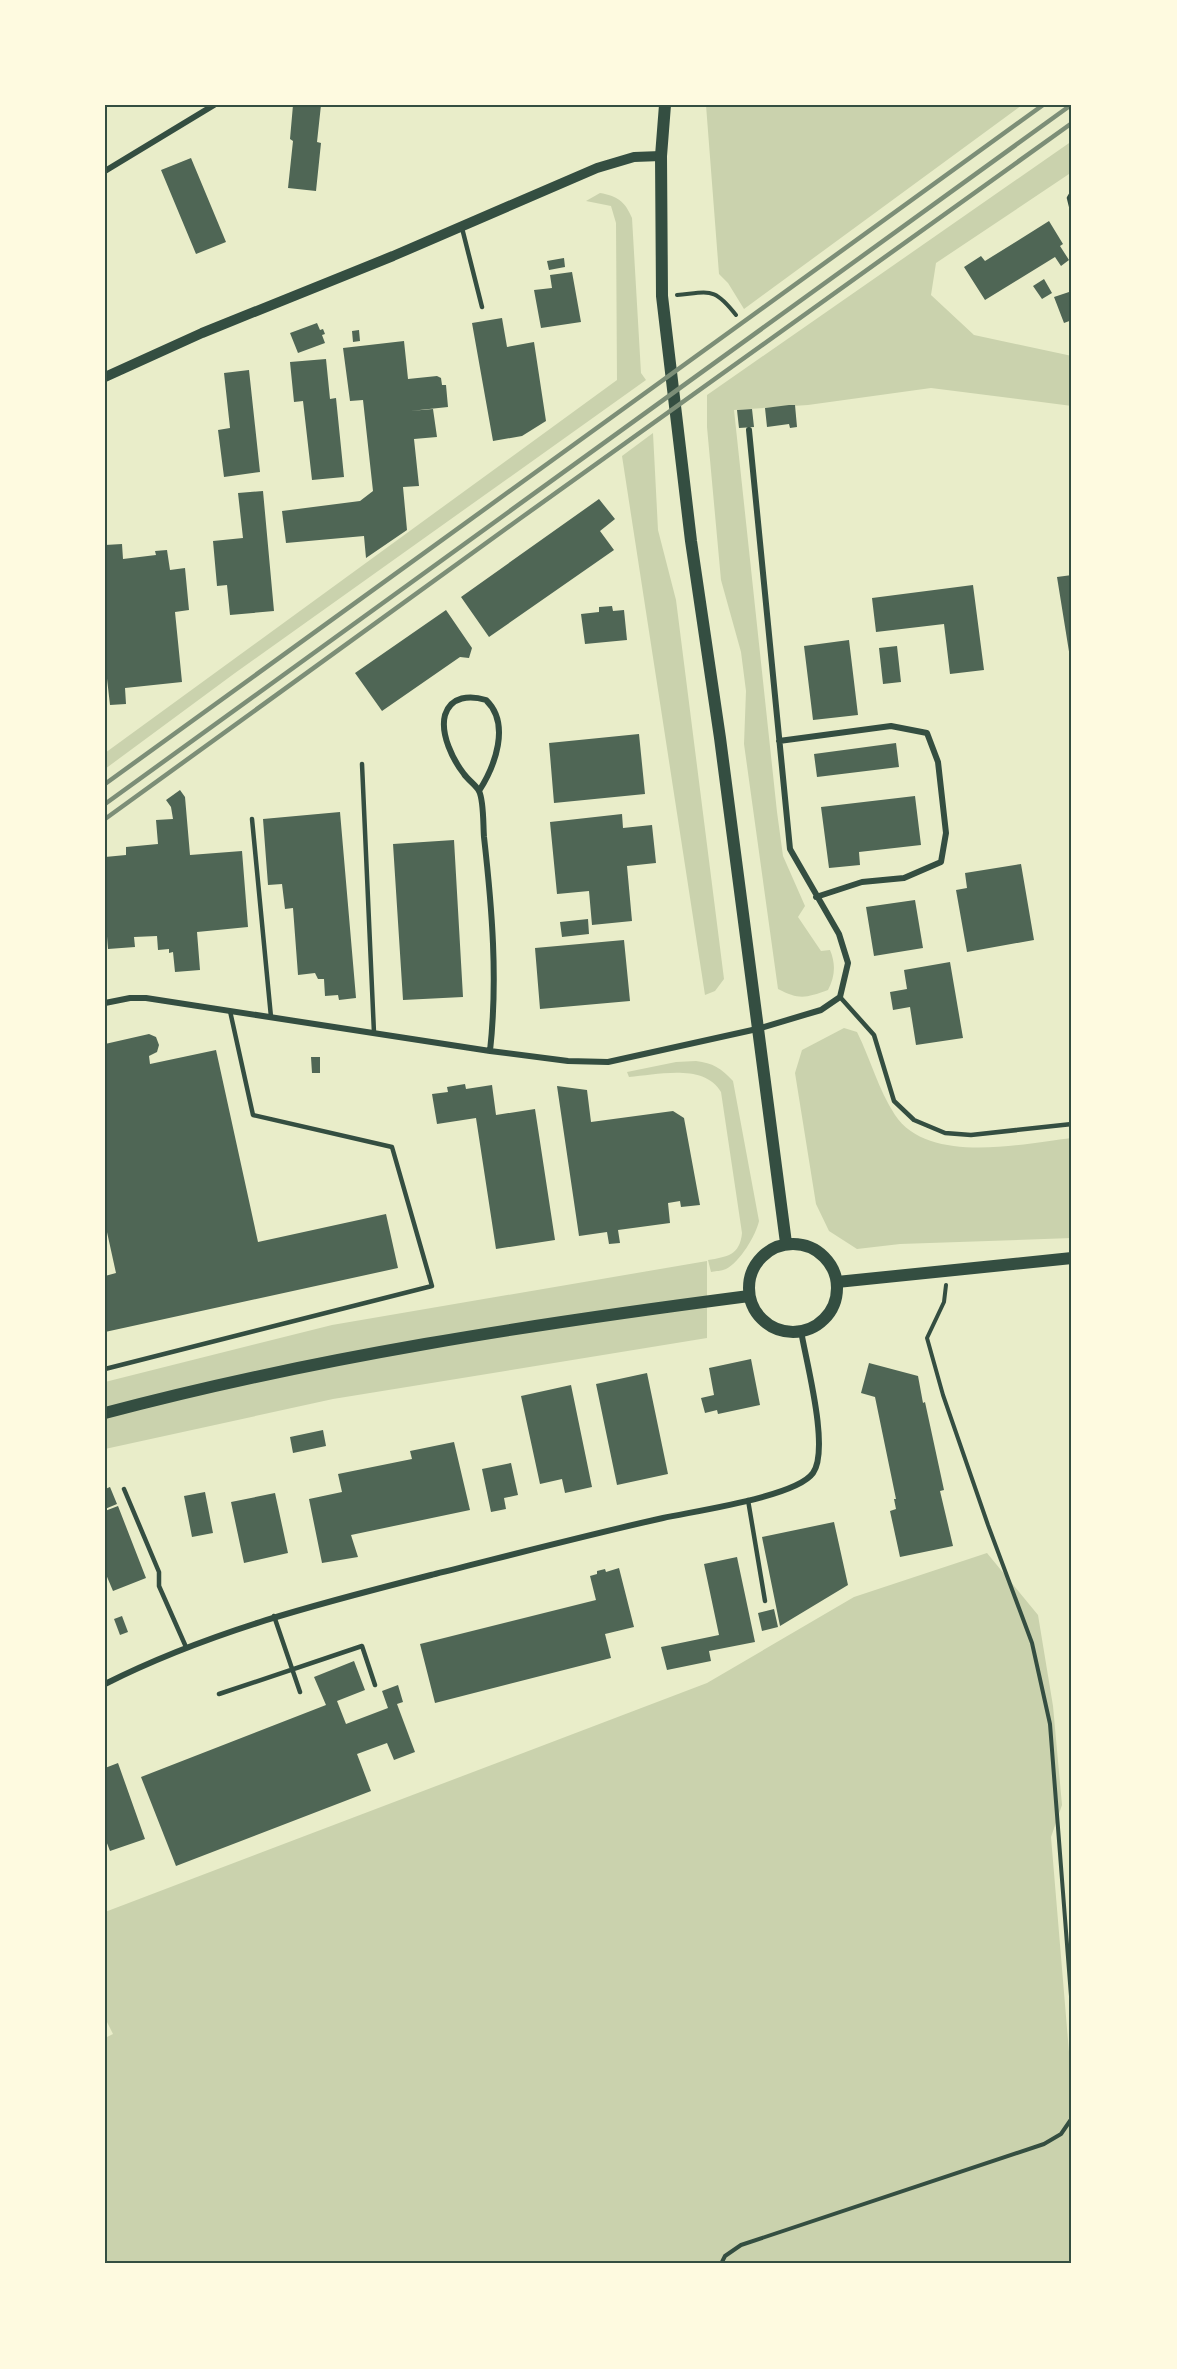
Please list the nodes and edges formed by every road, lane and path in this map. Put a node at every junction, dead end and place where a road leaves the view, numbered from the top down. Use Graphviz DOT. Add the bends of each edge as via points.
graph roads {
  1 [pos="214,105"];
  2 [pos="665,105"];
  3 [pos="662,156"];
  4 [pos="105,171"];
  5 [pos="1072,193"];
  6 [pos="1072,210"];
  7 [pos="461,226"];
  8 [pos="662,296"];
  9 [pos="482,307"];
  10 [pos="736,315"];
  11 [pos="105,376"];
  12 [pos="749,430"];
  13 [pos="779,741"];
  14 [pos="362,764"];
  15 [pos="479,791"];
  16 [pos="252,819"];
  17 [pos="816,897"];
  18 [pos="840,997"];
  19 [pos="105,1003"];
  20 [pos="230,1011"];
  21 [pos="271,1017"];
  22 [pos="757,1029"];
  23 [pos="374,1033"];
  24 [pos="490,1051"];
  25 [pos="1072,1124"];
  26 [pos="786,1244"];
  27 [pos="1072,1258"];
  28 [pos="948,1269"];
  29 [pos="837,1282"];
  30 [pos="749,1296"];
  31 [pos="801,1331"];
  32 [pos="105,1369"];
  33 [pos="105,1413"];
  34 [pos="124,1489"];
  35 [pos="748,1500"];
  36 [pos="765,1601"];
  37 [pos="274,1616"];
  38 [pos="186,1647"];
  39 [pos="293,1670"];
  40 [pos="105,1684"];
  41 [pos="375,1685"];
  42 [pos="300,1692"];
  43 [pos="219,1694"];
  44 [pos="1072,2009"];
  45 [pos="1072,2118"];
  46 [pos="722,2264"];
  1 -- 4 [label="street"];
  2 -- 3 [label="main road"];
  3 -- 7 [label="street" via="634,157 597,168"];
  3 -- 8 [label="main road"];
  5 -- 6 [label="lane"];
  7 -- 9 [label="lane"];
  7 -- 11 [label="street"];
  8 -- 10 [label="path" via="712,292 723,298"];
  8 -- 22 [label="main road" via="689,529"];
  12 -- 13 [label="street"];
  13 -- 17 [label="street" via="790,849"];
  13 -- 17 [label="street" via="891,726 927,733 938,762 946,833 941,862 904,878 862,882"];
  14 -- 23 [label="lane"];
  15 -- 15 [label="street" via="492,772 500,727 497,713 486,700 467,697 452,703 444,728 463,774"];
  15 -- 24 [label="street" via="494,962"];
  16 -- 21 [label="lane"];
  17 -- 18 [label="street" via="839,934 848,963"];
  18 -- 22 [label="street" via="821,1010"];
  18 -- 25 [label="lane" via="874,1035 894,1101 914,1120 945,1132 971,1135"];
  19 -- 20 [label="street" via="146,998"];
  20 -- 21 [label="street"];
  20 -- 32 [label="lane" via="253,1115 392,1147 432,1286"];
  21 -- 23 [label="street"];
  22 -- 24 [label="street" via="602,1063"];
  22 -- 26 [label="main road"];
  23 -- 24 [label="street"];
  26 -- 29 [label="main road" via="806,1245 822,1254"];
  26 -- 30 [label="main road" via="772,1248 752,1268"];
  27 -- 28 [label="main road"];
  28 -- 29 [label="main road"];
  28 -- 44 [label="path" via="944,1302 927,1338 943,1395 1032,1643 1050,1724"];
  29 -- 31 [label="main road" via="828,1314 814,1327"];
  30 -- 31 [label="main road" via="762,1320 780,1330"];
  30 -- 33 [label="main road" via="485,1333 324,1363"];
  31 -- 35 [label="street" via="818,1424 816,1468 805,1481 793,1487"];
  34 -- 38 [label="lane"];
  35 -- 36 [label="lane"];
  35 -- 37 [label="street" via="620,1528"];
  37 -- 38 [label="street"];
  37 -- 39 [label="lane"];
  38 -- 40 [label="street"];
  39 -- 41 [label="lane" via="362,1646"];
  39 -- 42 [label="lane"];
  39 -- 43 [label="lane"];
  45 -- 46 [label="path" via="1061,2134 1044,2144 741,2245 725,2256"];
}
